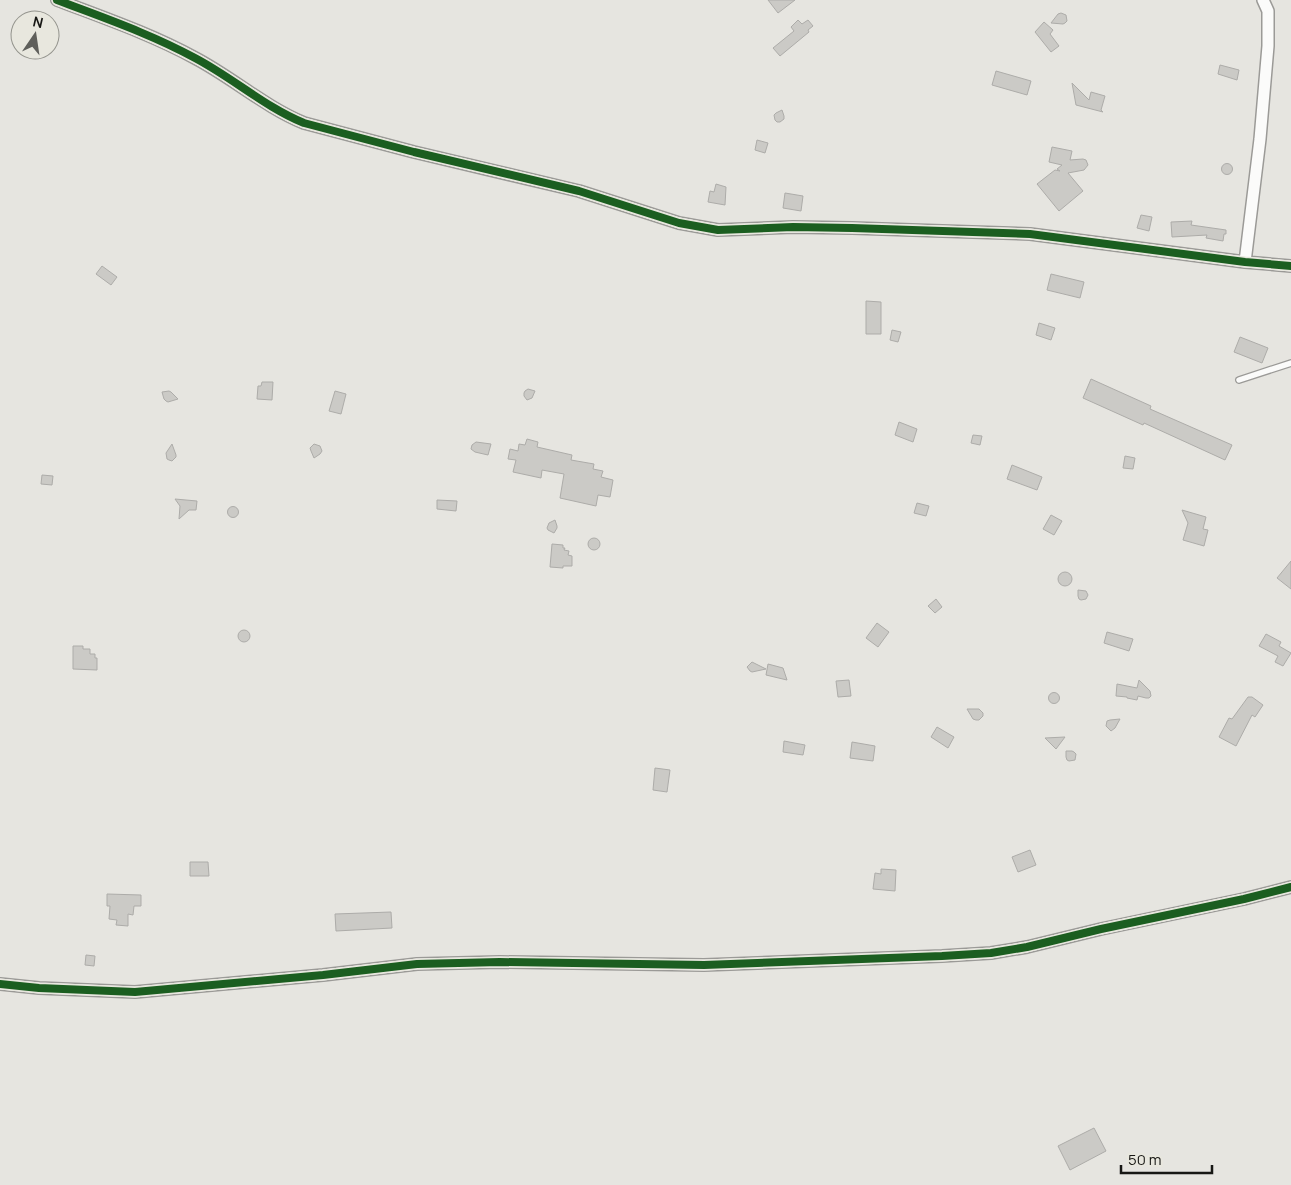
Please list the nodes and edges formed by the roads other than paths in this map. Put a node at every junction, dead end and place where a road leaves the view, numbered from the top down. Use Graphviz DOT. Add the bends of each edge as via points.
graph roads {
  1 [pos="57,0"];
  2 [pos="1263,0"];
  3 [pos="1245,262"];
  4 [pos="1291,266"];
  5 [pos="1291,363"];
  6 [pos="1240,380"];
  7 [pos="1291,887"];
  8 [pos="0,984"];
  1 -- 3 [label="street" via="168,44 304,123 578,191 679,223 718,230 784,227 1030,234"];
  2 -- 3 [label="street" via="1268,11 1268,46"];
  3 -- 4 [label="street"];
  5 -- 6 [label="lane"];
  7 -- 8 [label="street" via="991,953 704,965 417,964 135,992"];
}
